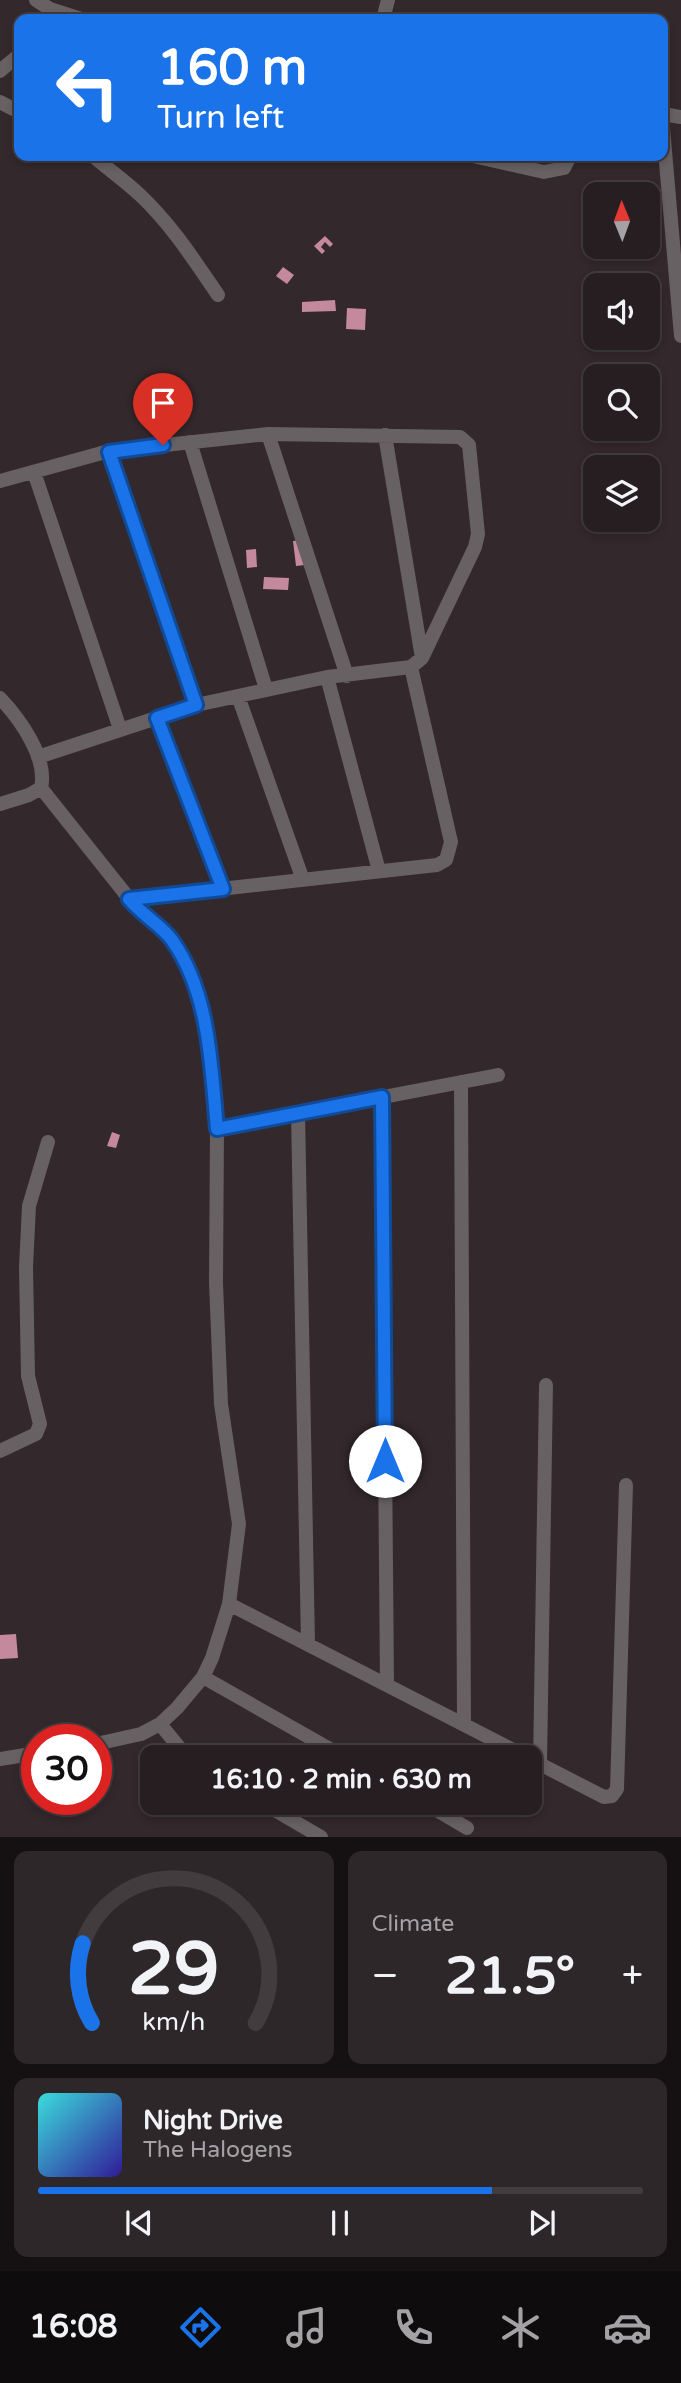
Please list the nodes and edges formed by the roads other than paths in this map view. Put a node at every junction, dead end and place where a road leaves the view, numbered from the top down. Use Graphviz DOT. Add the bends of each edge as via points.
graph roads {
  1 [pos="36,0"];
  2 [pos="50,10"];
  3 [pos="14,59"];
  4 [pos="0,71"];
  5 [pos="99,161"];
  6 [pos="495,161"];
  7 [pos="568,161"];
  8 [pos="666,161"];
  9 [pos="218,295"];
  10 [pos="681,337"];
  11 [pos="268,433"];
  12 [pos="385,435"];
  13 [pos="190,442"];
  14 [pos="109,452"];
  15 [pos="34,472"];
  16 [pos="0,481"];
  17 [pos="417,663"];
  18 [pos="347,676"];
  19 [pos="327,677"];
  20 [pos="266,689"];
  21 [pos="238,696"];
  22 [pos="0,698"];
  23 [pos="196,705"];
  24 [pos="157,718"];
  25 [pos="121,729"];
  26 [pos="38,757"];
  27 [pos="41,788"];
  28 [pos="0,804"];
  29 [pos="379,872"];
  30 [pos="303,880"];
  31 [pos="223,889"];
  32 [pos="129,899"];
  33 [pos="498,1075"];
  34 [pos="461,1082"];
  35 [pos="382,1097"];
  36 [pos="298,1114"];
  37 [pos="217,1129"];
  38 [pos="48,1142"];
  39 [pos="546,1385"];
  40 [pos="0,1451"];
  41 [pos="626,1485"];
  42 [pos="229,1604"];
  43 [pos="308,1644"];
  44 [pos="203,1677"];
  45 [pos="387,1685"];
  46 [pos="160,1724"];
  47 [pos="464,1724"];
  48 [pos="112,1740"];
  49 [pos="177,1745"];
  50 [pos="323,1745"];
  51 [pos="504,1745"];
  52 [pos="533,1745"];
  53 [pos="21,1756"];
  54 [pos="0,1759"];
  55 [pos="542,1765"];
  56 [pos="283,1815"];
  57 [pos="445,1815"];
  58 [pos="467,1828"];
  59 [pos="321,1837"];
  1 -- 2 [label="street"];
  3 -- 4 [label="street"];
  5 -- 9 [label="street" via="159,215"];
  6 -- 7 [label="street" via="544,172 564,168"];
  8 -- 10 [label="street"];
  11 -- 12 [label="street"];
  11 -- 13 [label="street"];
  11 -- 18 [label="street"];
  12 -- 17 [label="street"];
  12 -- 17 [label="street" via="460,437 469,445 478,534 475,547"];
  13 -- 14 [label="street"];
  13 -- 20 [label="street"];
  14 -- 15 [label="street"];
  14 -- 23 [label="street"];
  15 -- 16 [label="street"];
  15 -- 25 [label="street"];
  17 -- 18 [label="street"];
  17 -- 29 [label="street" via="450,852 437,865"];
  18 -- 19 [label="street"];
  19 -- 20 [label="street"];
  19 -- 29 [label="street"];
  20 -- 21 [label="street"];
  21 -- 23 [label="street"];
  21 -- 30 [label="street"];
  22 -- 26 [label="street"];
  23 -- 24 [label="street"];
  24 -- 25 [label="street"];
  24 -- 31 [label="street"];
  25 -- 26 [label="street"];
  26 -- 27 [label="street"];
  27 -- 28 [label="street"];
  27 -- 32 [label="street"];
  29 -- 30 [label="street"];
  30 -- 31 [label="street"];
  31 -- 32 [label="street"];
  32 -- 37 [label="street" via="170,937 186,960 209,1039"];
  33 -- 34 [label="street"];
  34 -- 35 [label="street"];
  34 -- 47 [label="street"];
  35 -- 36 [label="street"];
  35 -- 45 [label="street"];
  36 -- 37 [label="street"];
  36 -- 43 [label="street"];
  37 -- 42 [label="street" via="221,1404 239,1524"];
  38 -- 40 [label="street" via="29,1206 26,1267 29,1376 40,1424 36,1434"];
  39 -- 52 [label="street"];
  41 -- 55 [label="street" via="617,1789 604,1797"];
  42 -- 43 [label="street"];
  42 -- 44 [label="street"];
  43 -- 45 [label="street"];
  44 -- 46 [label="street"];
  44 -- 50 [label="street"];
  45 -- 47 [label="street"];
  46 -- 48 [label="street"];
  46 -- 49 [label="street"];
  47 -- 51 [label="street"];
  53 -- 54 [label="street"];
  56 -- 59 [label="street"];
  57 -- 58 [label="street"];
}
